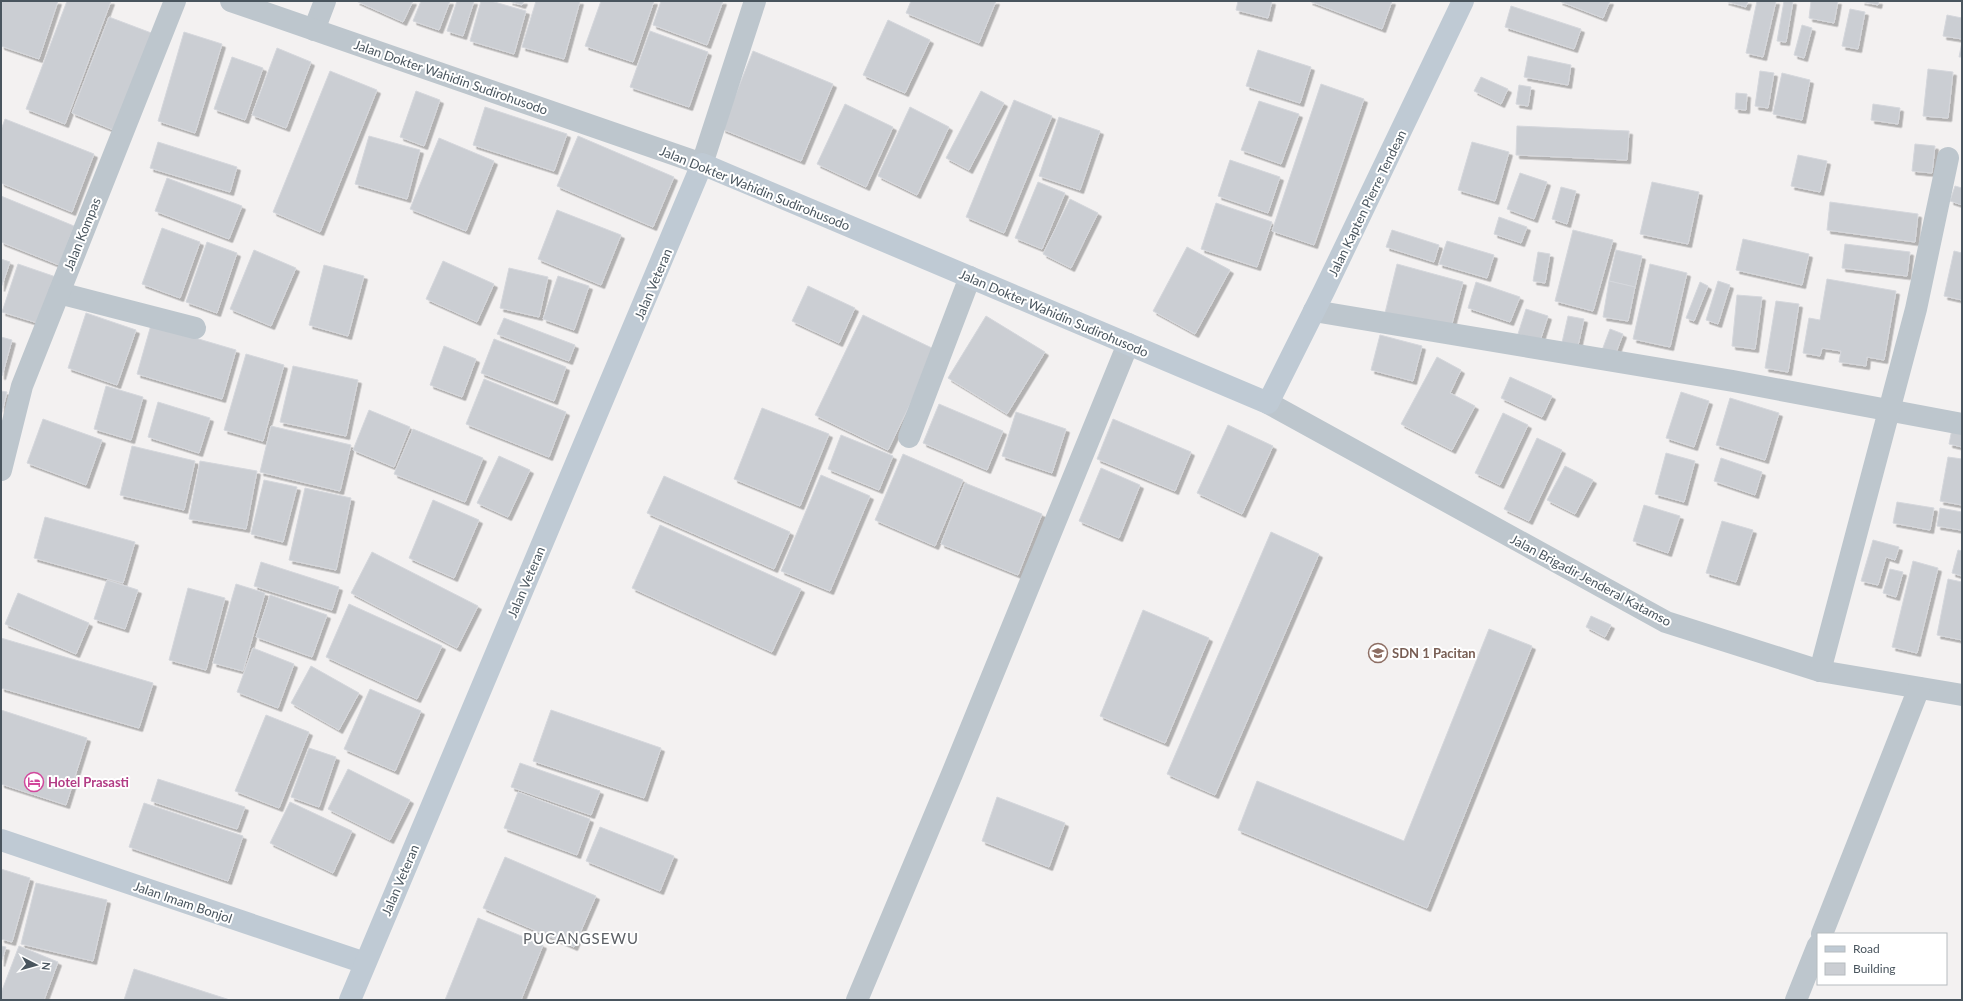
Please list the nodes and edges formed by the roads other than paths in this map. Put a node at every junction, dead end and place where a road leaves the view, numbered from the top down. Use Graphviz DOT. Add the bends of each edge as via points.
graph roads {
  1 [pos="175,1"];
  2 [pos="231,1"];
  3 [pos="325,1"];
  4 [pos="755,1"];
  5 [pos="1463,1"];
  6 [pos="314,30"];
  7 [pos="1948,158"];
  8 [pos="702,164"];
  9 [pos="970,278"];
  10 [pos="59,293"];
  11 [pos="1314,311"];
  12 [pos="195,328"];
  13 [pos="1128,344"];
  14 [pos="1268,403"];
  15 [pos="1890,411"];
  16 [pos="1962,424"];
  17 [pos="909,437"];
  18 [pos="1,470"];
  19 [pos="1820,671"];
  20 [pos="1919,688"];
  21 [pos="1962,695"];
  22 [pos="1,840"];
  23 [pos="1822,933"];
  24 [pos="1817,948"];
  25 [pos="365,963"];
  26 [pos="350,1000"];
  27 [pos="857,1000"];
  28 [pos="1796,1000"];
  1 -- 10 [label="street, Jalan Kompas"];
  2 -- 6 [label="street, Jalan Dokter Wahidin Sudirohusodo"];
  3 -- 6 [label="street"];
  4 -- 8 [label="street"];
  5 -- 11 [label="main road, Jalan Kapten Pierre Tendean"];
  6 -- 8 [label="street, Jalan Dokter Wahidin Sudirohusodo"];
  7 -- 15 [label="street" via="1916,309"];
  8 -- 9 [label="main road, Jalan Dokter Wahidin Sudirohusodo"];
  8 -- 25 [label="main road, Jalan Veteran"];
  9 -- 13 [label="main road, Jalan Dokter Wahidin Sudirohusodo"];
  9 -- 17 [label="street"];
  10 -- 12 [label="street"];
  10 -- 18 [label="street, Jalan Kompas" via="22,386"];
  11 -- 14 [label="main road, Jalan Kapten Pierre Tendean"];
  11 -- 15 [label="street" via="1733,381"];
  13 -- 14 [label="main road, Jalan Dokter Wahidin Sudirohusodo"];
  13 -- 27 [label="street"];
  14 -- 19 [label="street, Jalan Brigadir Jenderal Katamso" via="1666,622"];
  15 -- 16 [label="street"];
  15 -- 19 [label="street"];
  19 -- 20 [label="street, Jalan Brigadir Jenderal Katamso"];
  20 -- 21 [label="street, Jalan Brigadir Jenderal Katamso"];
  20 -- 23 [label="street"];
  22 -- 25 [label="main road, Jalan Imam Bonjol"];
  24 -- 28 [label="street"];
  25 -- 26 [label="main road, Jalan Veteran"];
}
